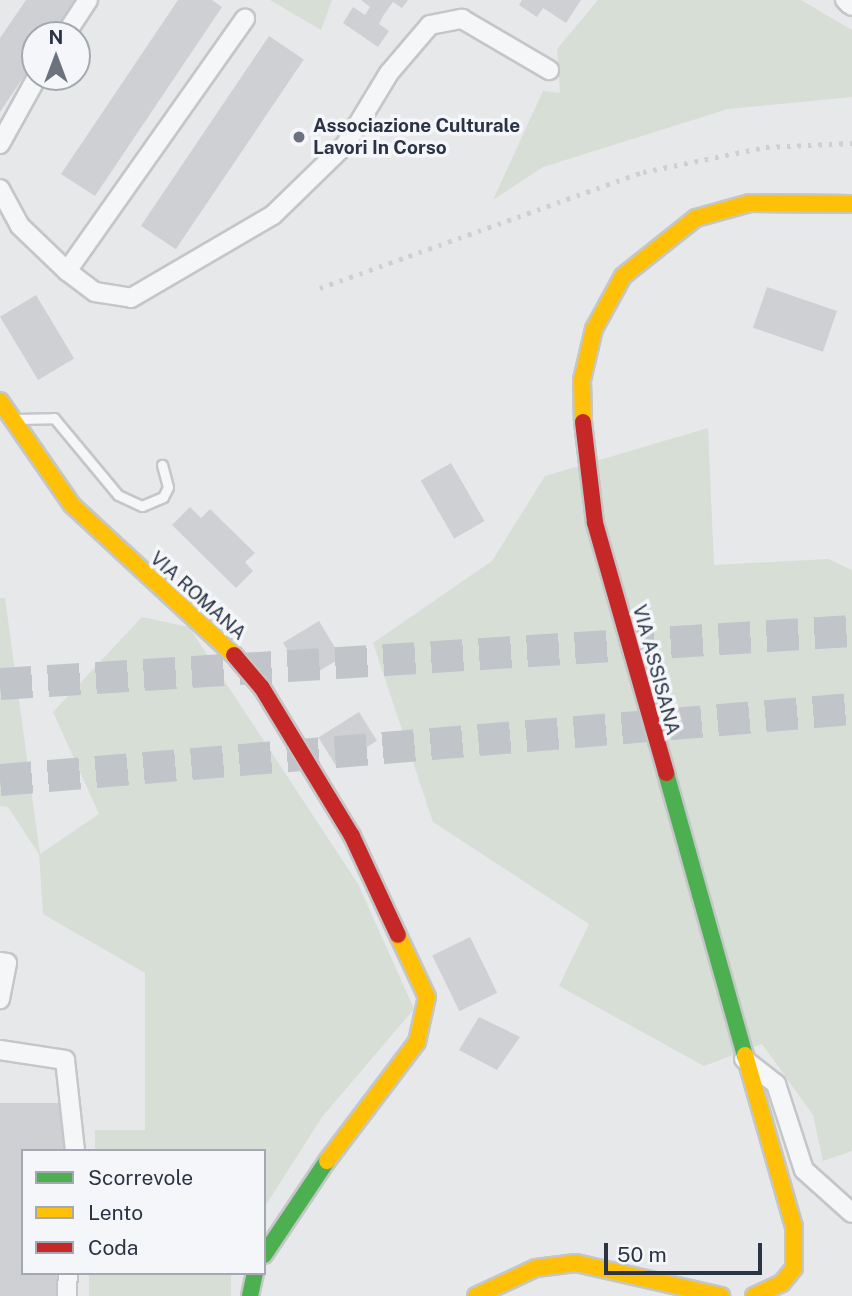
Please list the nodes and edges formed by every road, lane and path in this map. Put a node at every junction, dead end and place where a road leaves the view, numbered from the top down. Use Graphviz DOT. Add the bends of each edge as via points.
graph roads {
  1 [pos="88,0"];
  2 [pos="845,0"];
  3 [pos="852,6"];
  4 [pos="245,19"];
  5 [pos="74,21"];
  6 [pos="549,70"];
  7 [pos="29,91"];
  8 [pos="0,144"];
  9 [pos="0,189"];
  10 [pos="852,204"];
  11 [pos="66,271"];
  12 [pos="0,401"];
  13 [pos="12,420"];
  14 [pos="162,465"];
  15 [pos="0,962"];
  16 [pos="0,999"];
  17 [pos="0,1050"];
  18 [pos="741,1058"];
  19 [pos="75,1149"];
  20 [pos="852,1213"];
  21 [pos="266,1252"];
  22 [pos="68,1275"];
  23 [pos="255,1275"];
  24 [pos="67,1296"];
  25 [pos="250,1296"];
  26 [pos="476,1296"];
  27 [pos="721,1296"];
  28 [pos="754,1296"];
  1 -- 5 [label="street"];
  2 -- 3 [label="street"];
  4 -- 11 [label="street"];
  6 -- 11 [label="street" via="462,19 430,25 390,73 346,144 273,215 131,298 95,292"];
  7 -- 8 [label="street"];
  9 -- 11 [label="street" via="20,226"];
  10 -- 18 [label="main road, VIA ASSISANA" via="799,199 750,203 696,218 623,276 594,329 583,380 583,449 595,523"];
  12 -- 13 [label="main road, VIA ROMANA"];
  13 -- 14 [label="lane" via="54,418 118,495 142,506 152,506 168,487"];
  13 -- 21 [label="main road, VIA ROMANA" via="40,467 112,548 225,644 262,688 352,836 403,936 427,997 417,1042 363,1106"];
  15 -- 16 [label="street" via="7,963"];
  17 -- 19 [label="street" via="65,1060"];
  18 -- 20 [label="street" via="776,1084 804,1170"];
  18 -- 28 [label="main road, VIA ASSISANA" via="796,1245 794,1268 782,1283"];
  22 -- 24 [label="street"];
  23 -- 25 [label="main road"];
  26 -- 27 [label="main road" via="536,1268 576,1263"];
}
